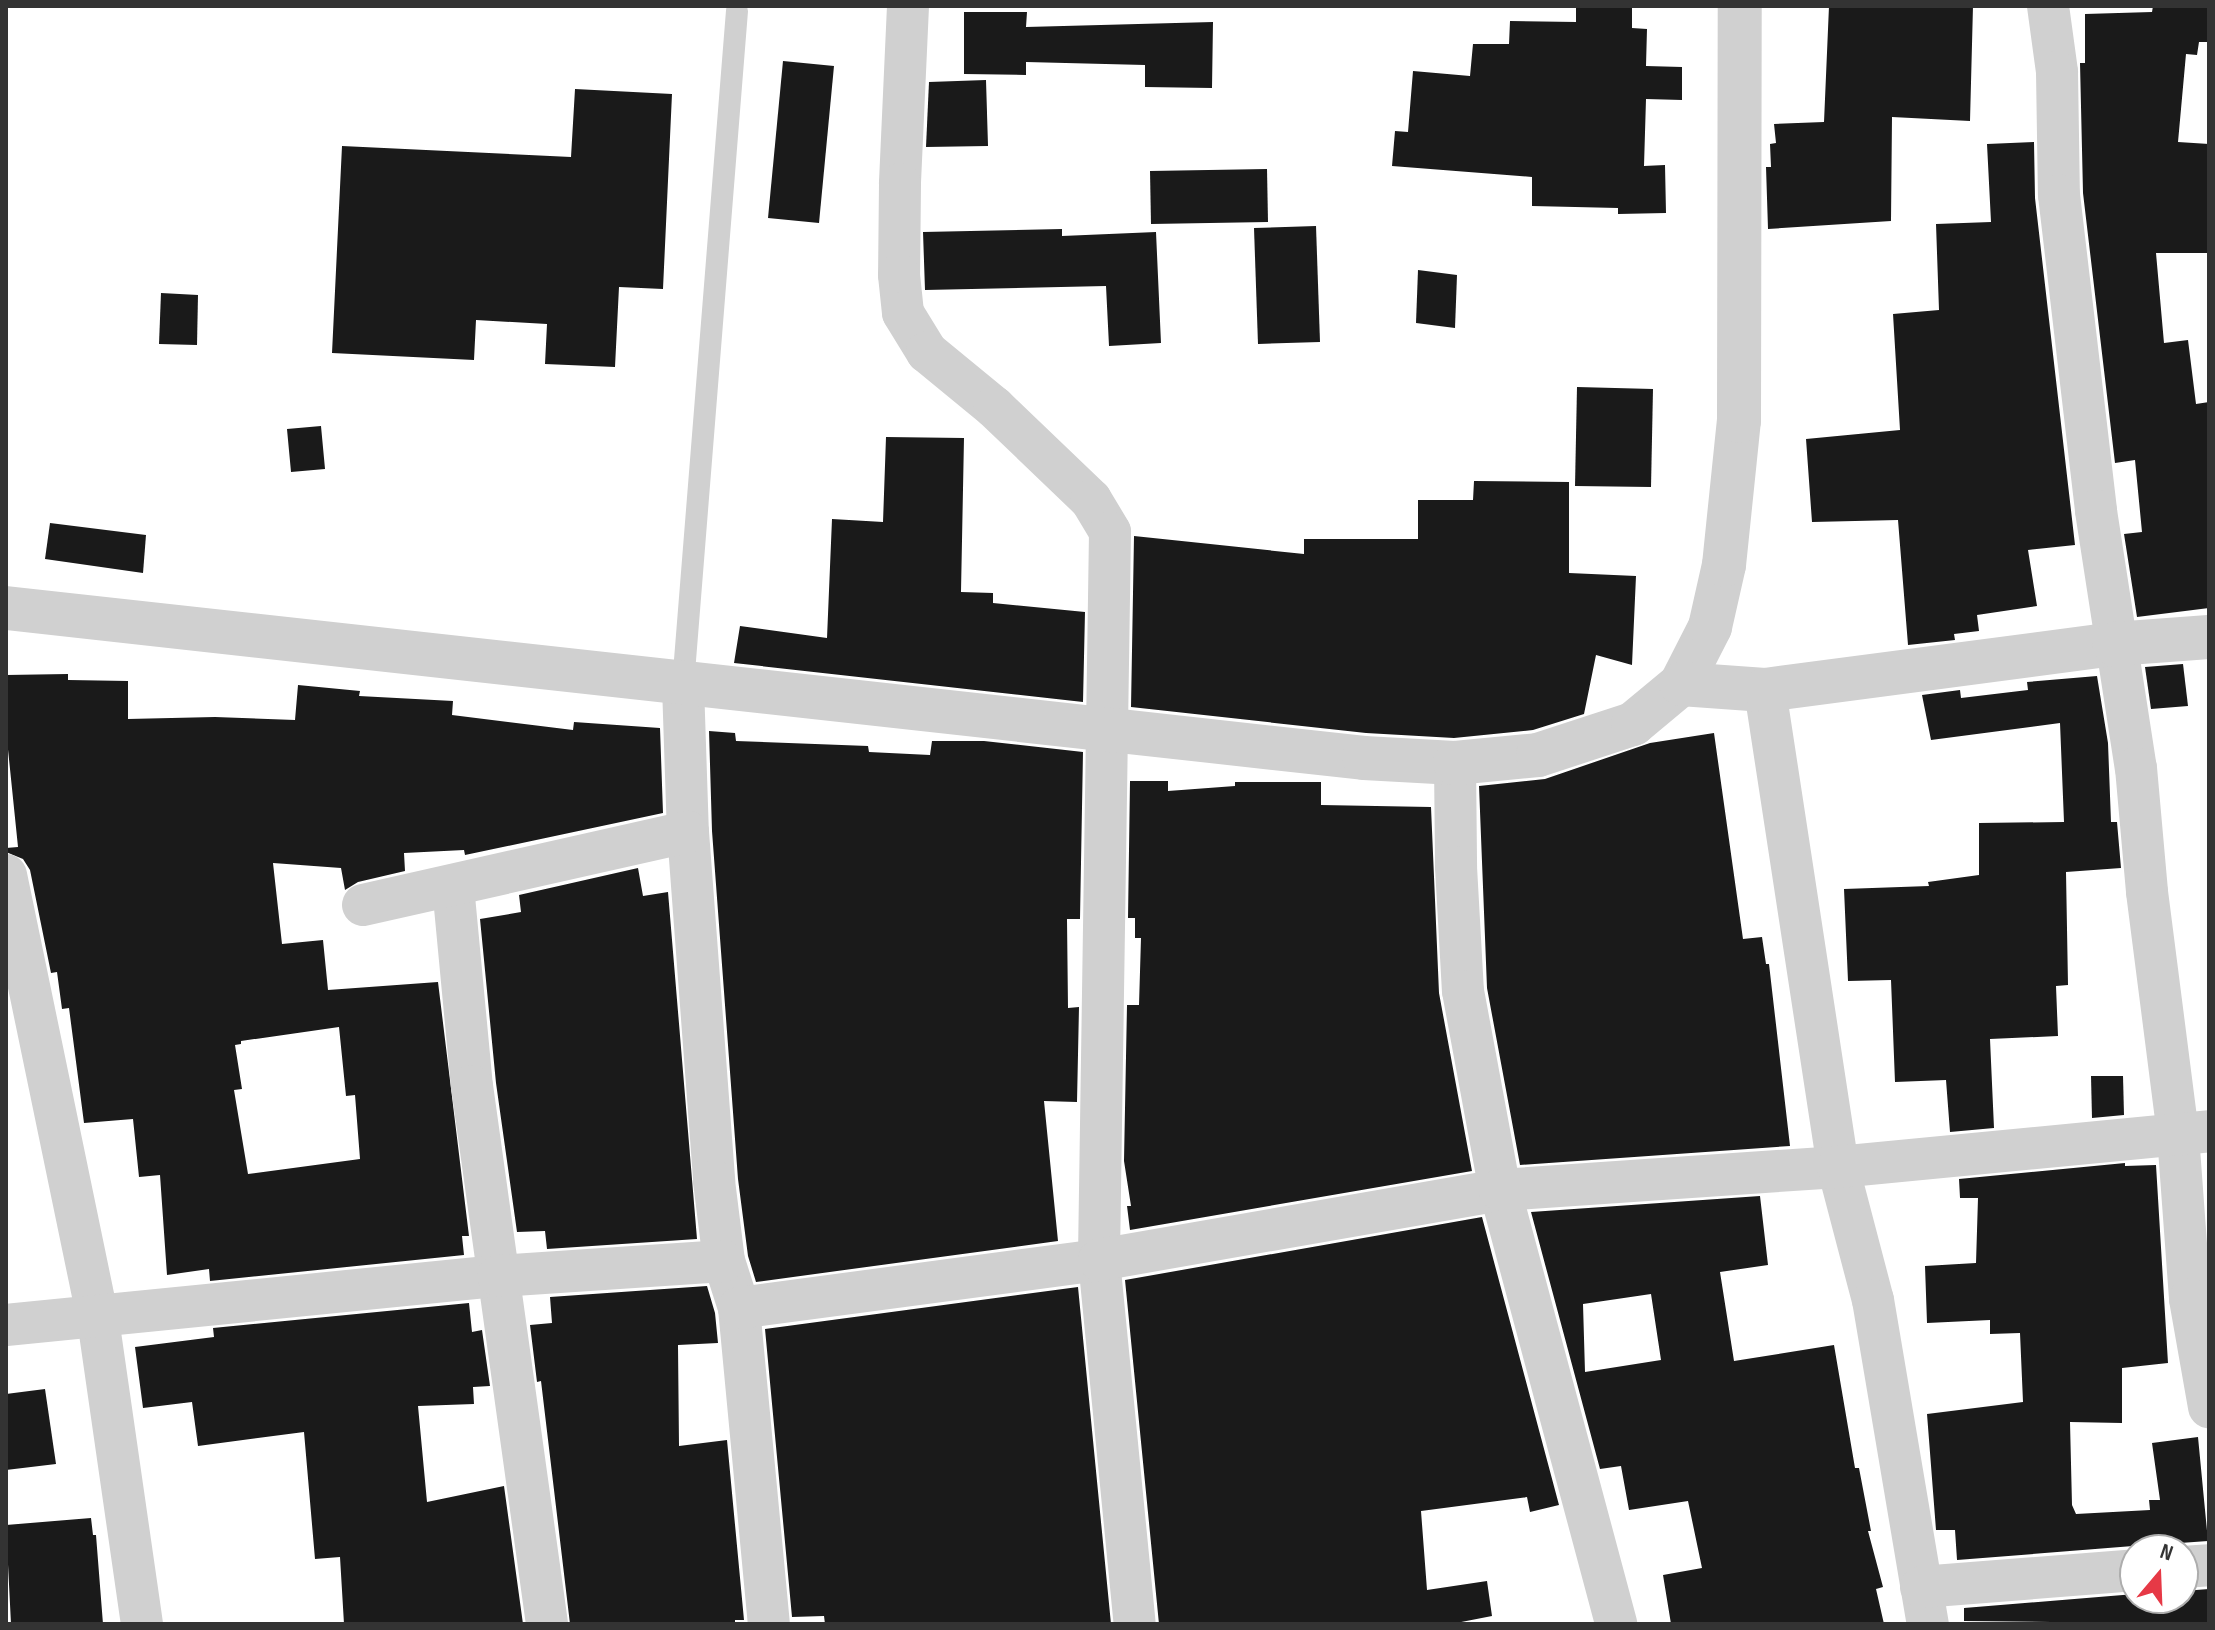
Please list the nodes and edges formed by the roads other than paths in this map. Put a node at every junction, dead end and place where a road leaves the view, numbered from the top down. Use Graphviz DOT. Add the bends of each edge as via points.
graph roads {
  1 [pos="908,6"];
  2 [pos="1740,6"];
  3 [pos="2048,6"];
  4 [pos="737,11"];
  5 [pos="6,608"];
  6 [pos="2209,637"];
  7 [pos="2114,644"];
  8 [pos="1681,684"];
  9 [pos="683,685"];
  10 [pos="1765,690"];
  11 [pos="1106,729"];
  12 [pos="1455,763"];
  13 [pos="688,832"];
  14 [pos="6,875"];
  15 [pos="453,886"];
  16 [pos="363,905"];
  17 [pos="2194,1133"];
  18 [pos="1838,1167"];
  19 [pos="1500,1190"];
  20 [pos="1099,1260"];
  21 [pos="724,1261"];
  22 [pos="498,1276"];
  23 [pos="739,1308"];
  24 [pos="98,1319"];
  25 [pos="6,1325"];
  26 [pos="2209,1407"];
  27 [pos="2119,1573"];
  28 [pos="1924,1605"];
  29 [pos="142,1624"];
  30 [pos="547,1624"];
  31 [pos="769,1624"];
  32 [pos="1135,1624"];
  33 [pos="1616,1624"];
  1 -- 11 [label="street" via="900,184 903,313 927,352 994,407 1091,500 1110,532"];
  2 -- 8 [label="street" via="1739,421 1724,565 1710,627"];
  3 -- 7 [label="street" via="2057,72 2059,195"];
  4 -- 9 [label="lane"];
  5 -- 9 [label="street"];
  6 -- 7 [label="street"];
  7 -- 10 [label="street"];
  7 -- 17 [label="street" via="2136,768 2147,892"];
  8 -- 10 [label="street"];
  8 -- 12 [label="street" via="1633,724 1538,755"];
  9 -- 11 [label="street"];
  9 -- 13 [label="street"];
  10 -- 18 [label="street"];
  11 -- 12 [label="street"];
  11 -- 20 [label="street"];
  12 -- 19 [label="street" via="1463,991"];
  13 -- 15 [label="street"];
  13 -- 21 [label="street"];
  14 -- 24 [label="street"];
  15 -- 16 [label="street"];
  15 -- 22 [label="street" via="472,1086"];
  17 -- 18 [label="street"];
  17 -- 26 [label="street" via="2190,1299"];
  18 -- 19 [label="street"];
  18 -- 28 [label="street" via="1873,1300"];
  19 -- 20 [label="street"];
  19 -- 33 [label="street"];
  20 -- 23 [label="street"];
  20 -- 32 [label="street"];
  21 -- 22 [label="street"];
  21 -- 23 [label="street"];
  22 -- 24 [label="street"];
  22 -- 30 [label="street"];
  23 -- 31 [label="street"];
  24 -- 25 [label="street"];
  24 -- 29 [label="street"];
  27 -- 28 [label="street"];
}
